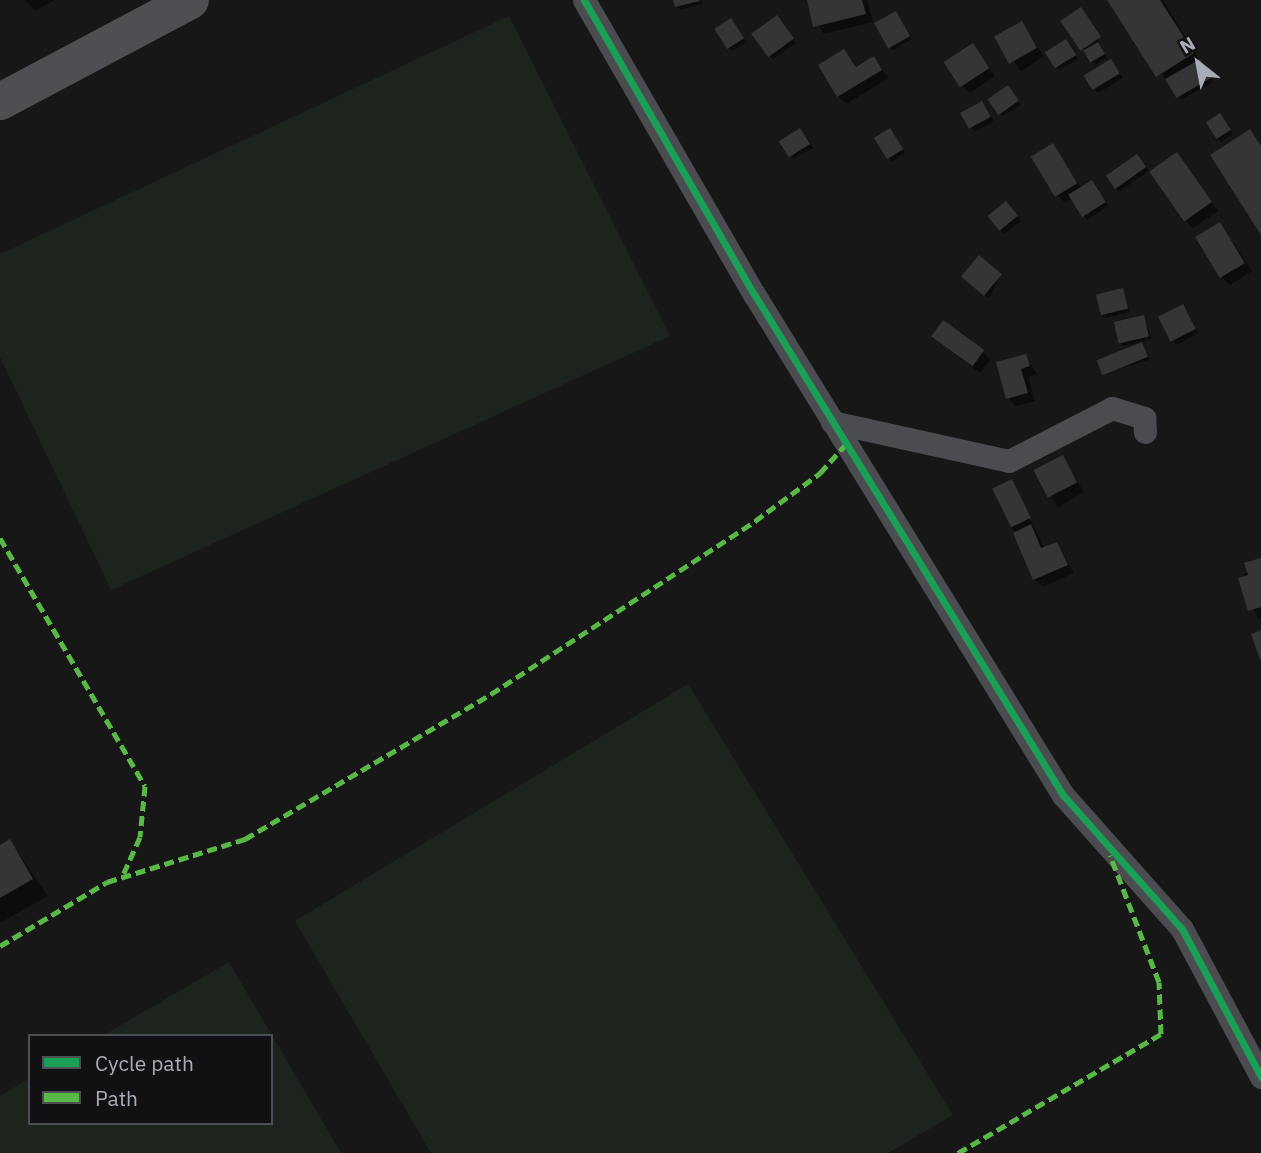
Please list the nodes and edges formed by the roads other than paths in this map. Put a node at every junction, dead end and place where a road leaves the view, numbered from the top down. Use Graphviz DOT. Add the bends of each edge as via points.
graph roads {
  1 [pos="190,0"];
  2 [pos="584,0"];
  3 [pos="0,100"];
  4 [pos="832,422"];
  5 [pos="1145,432"];
  6 [pos="1261,1077"];
  1 -- 3 [label="main road"];
  2 -- 4 [label="street"];
  4 -- 5 [label="street" via="1009,461 1112,408 1144,418"];
  4 -- 6 [label="street" via="1063,794 1182,929"];
}
